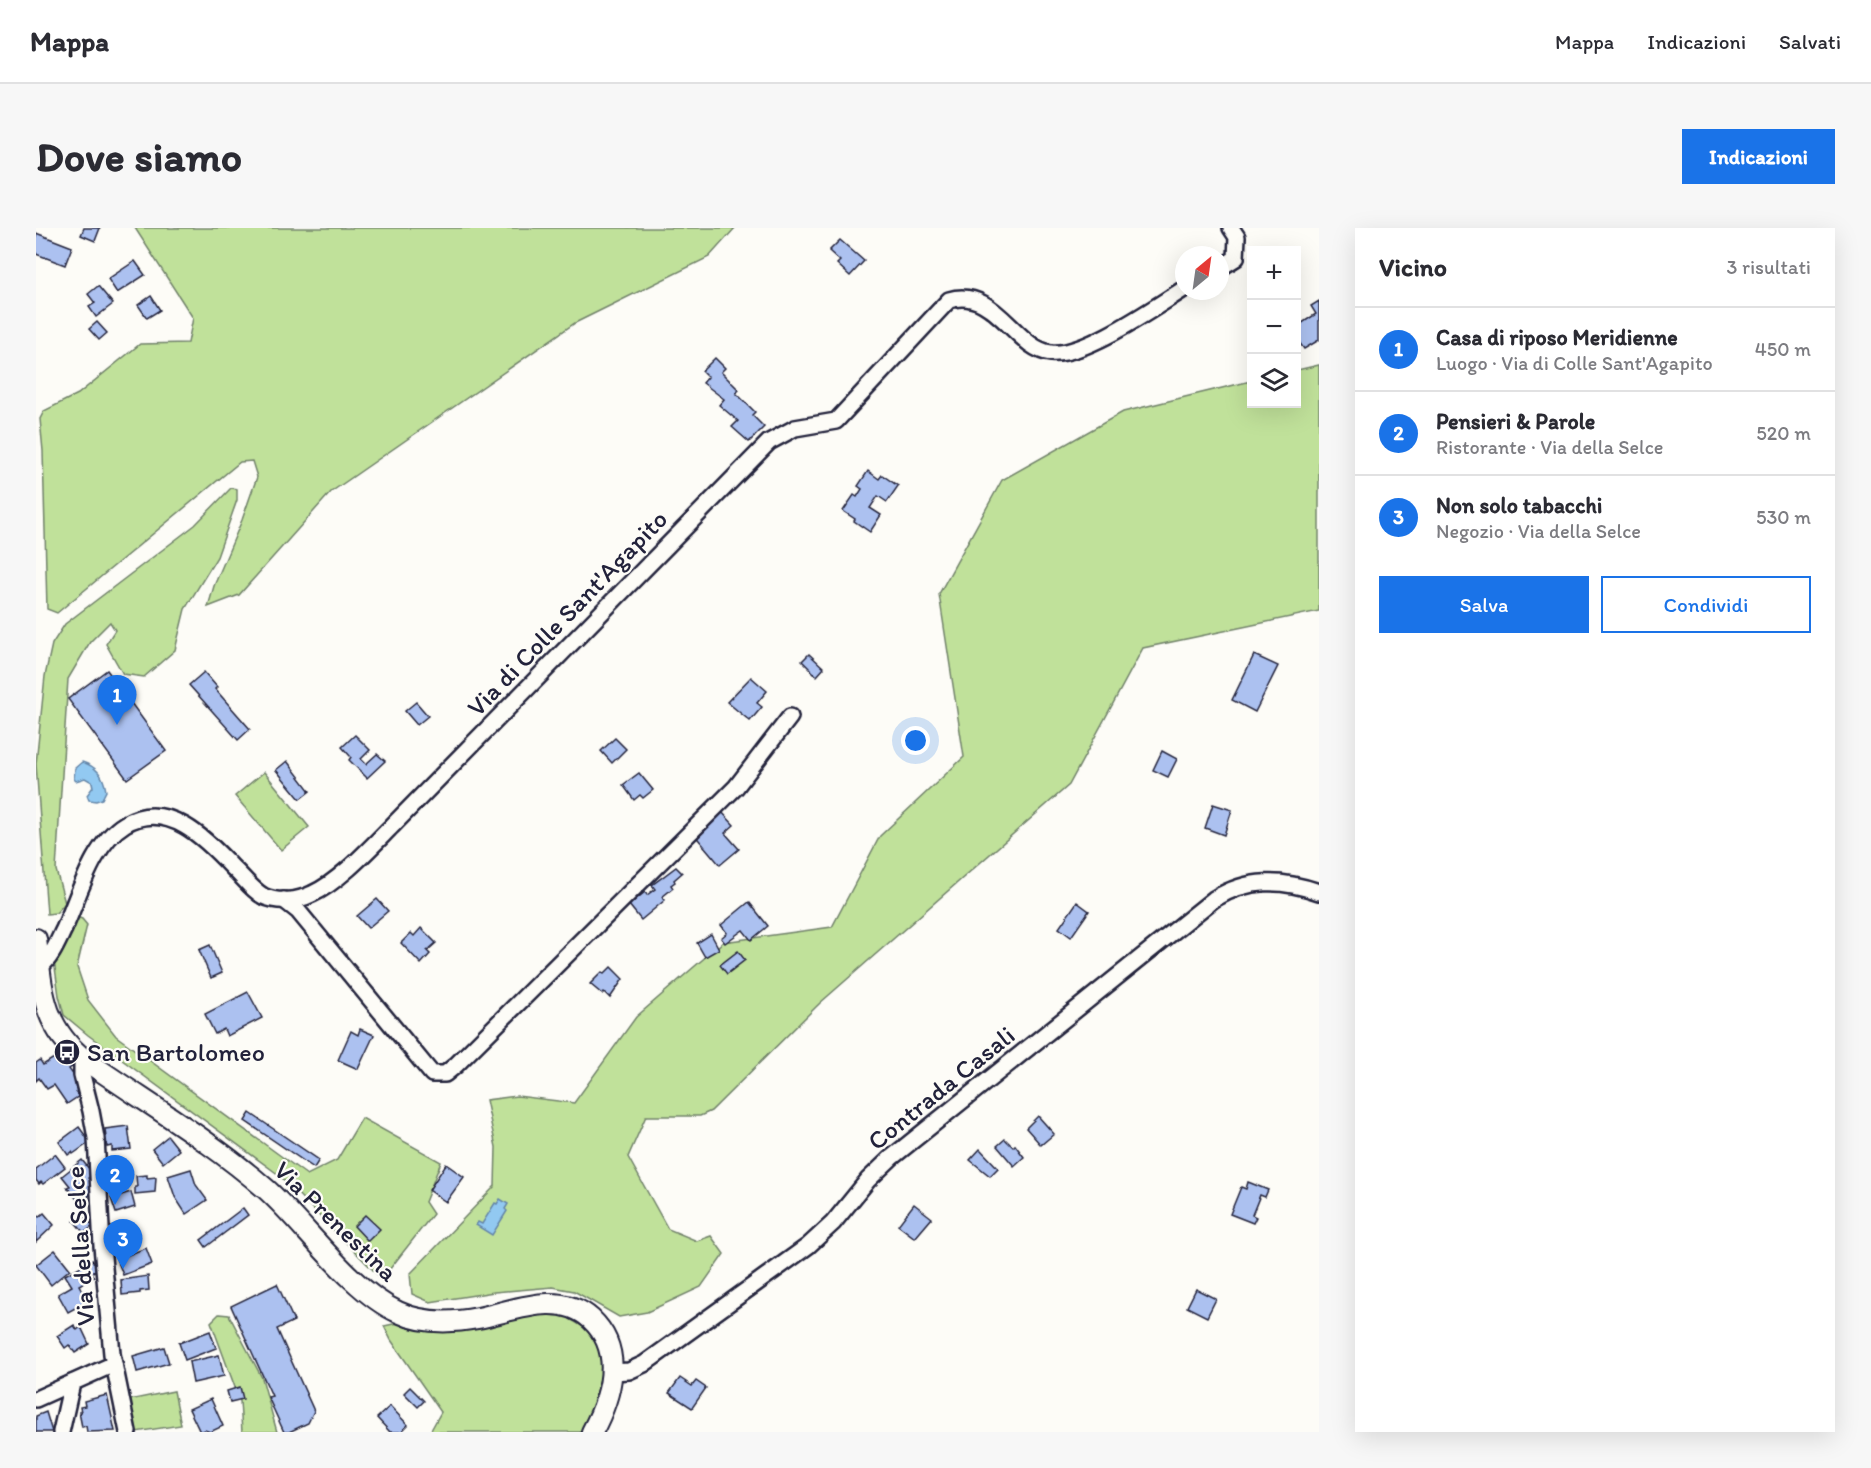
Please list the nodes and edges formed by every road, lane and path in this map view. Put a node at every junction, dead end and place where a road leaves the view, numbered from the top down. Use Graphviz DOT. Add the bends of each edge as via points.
graph roads {
  1 [pos="1231,228"];
  2 [pos="1229,262"];
  3 [pos="1175,294"];
  4 [pos="790,717"];
  5 [pos="1319,892"];
  6 [pos="284,900"];
  7 [pos="36,939"];
  8 [pos="40,967"];
  9 [pos="82,1057"];
  10 [pos="114,1364"];
  11 [pos="612,1372"];
  12 [pos="72,1383"];
  13 [pos="36,1399"];
  14 [pos="61,1432"];
  15 [pos="128,1432"];
  16 [pos="592,1432"];
  1 -- 2 [label="street" via="1237,237 1236,258"];
  3 -- 6 [label="street, Via di Colle Sant'Agapito" via="1092,342 1072,351 1051,353 1038,348 991,307 961,297 949,300 836,421 795,428 769,442 373,845 320,890"];
  4 -- 6 [label="street" via="736,787 445,1074 432,1074 298,911"];
  5 -- 11 [label="street, Contrada Casali" via="1265,882 1241,886 1214,899 891,1158 833,1223 800,1253 644,1364 629,1371"];
  6 -- 8 [label="street" via="260,893 189,827 165,818 142,817 121,826 98,852 55,948"];
  7 -- 8 [label="main road, Via Prenestina"];
  8 -- 9 [label="main road, Via Prenestina" via="50,1018 63,1039"];
  9 -- 10 [label="street, Via della Selce" via="82,1075 96,1138"];
  9 -- 11 [label="main road, Via Prenestina" via="243,1170 356,1282 385,1305 417,1319 445,1322 538,1305 565,1306 585,1315 598,1328 608,1348"];
  10 -- 12 [label="street"];
  10 -- 15 [label="street, Via della Selce"];
  11 -- 16 [label="main road, Via Prenestina" via="608,1399"];
  12 -- 13 [label="street"];
  12 -- 14 [label="street"];
}
